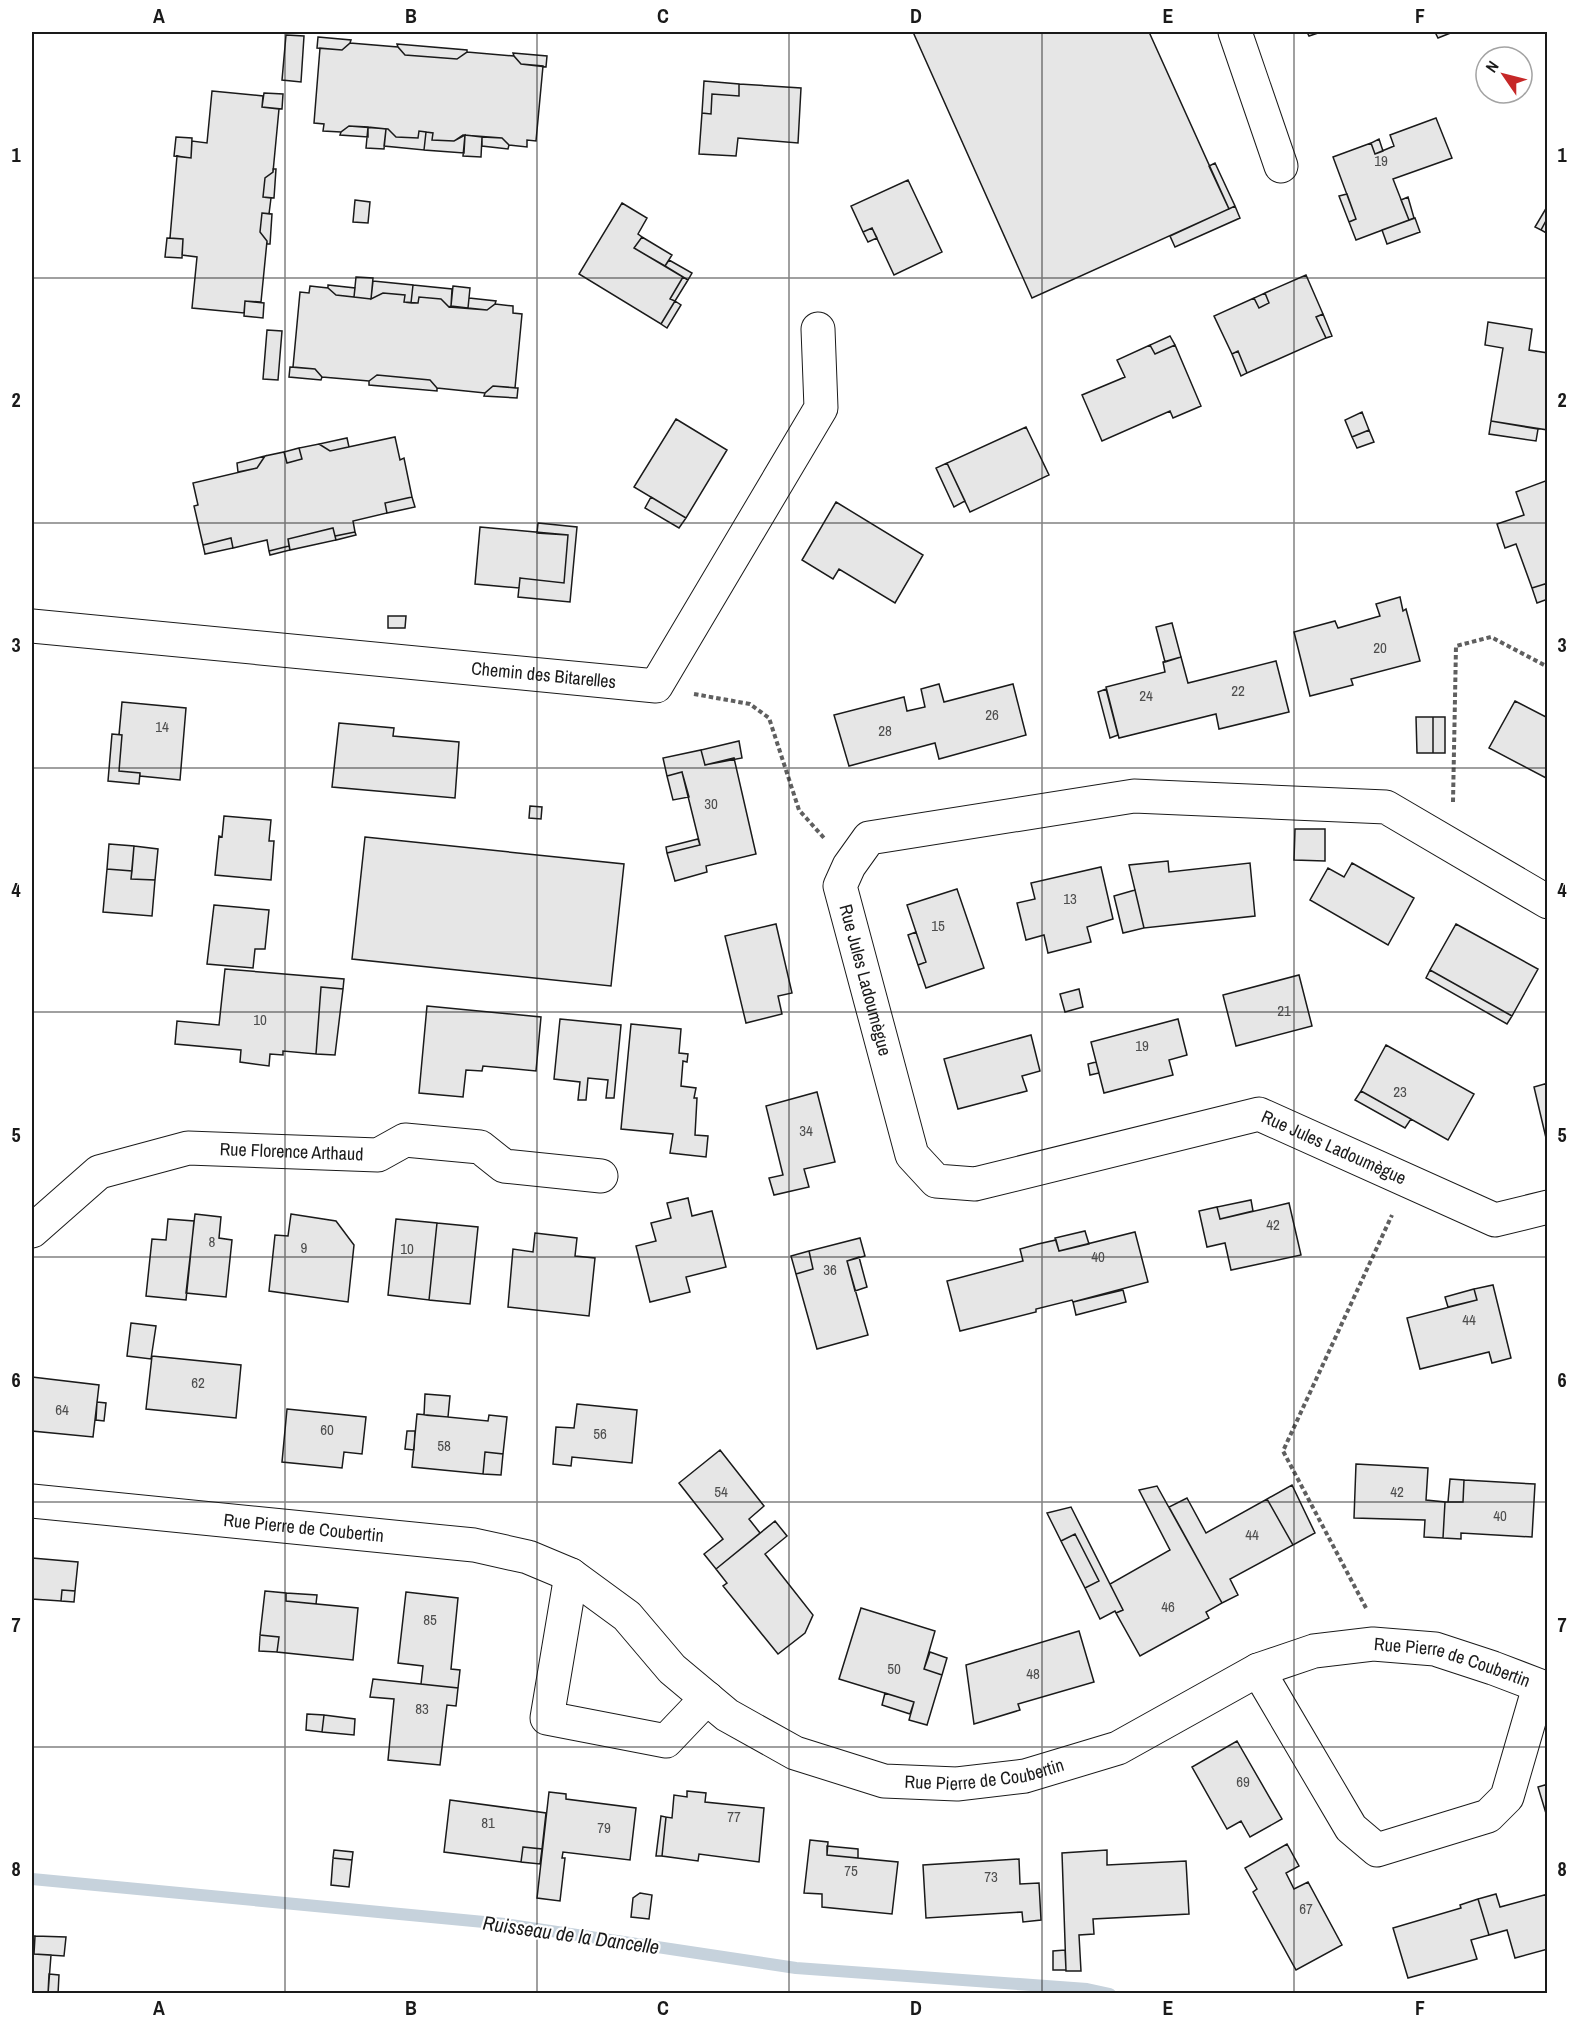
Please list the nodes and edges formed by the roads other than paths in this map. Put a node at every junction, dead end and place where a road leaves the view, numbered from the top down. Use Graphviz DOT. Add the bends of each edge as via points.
graph roads {
  1 [pos="1235,32"];
  2 [pos="1281,166"];
  3 [pos="818,329"];
  4 [pos="32,626"];
  5 [pos="1548,902"];
  6 [pos="601,1176"];
  7 [pos="1548,1207"];
  8 [pos="32,1231"];
  9 [pos="32,1501"];
  10 [pos="570,1575"];
  11 [pos="1258,1670"];
  12 [pos="1543,1688"];
  13 [pos="707,1698"];
  1 -- 2 [label="street"];
  3 -- 4 [label="street, Chemin des Bitarelles" via="821,408 656,686"];
  5 -- 7 [label="street, Rue Jules Ladoumègue" via="1386,807 1134,796 869,838 840,886 912,1155 936,1181 975,1184 1259,1114 1495,1220"];
  6 -- 8 [label="street, Rue Florence Arthaud" via="504,1166 480,1147 405,1140 378,1155 188,1148 99,1172"];
  9 -- 10 [label="street, Rue Pierre de Coubertin" via="474,1545 528,1557"];
  10 -- 13 [label="street, Rue Pierre de Coubertin" via="627,1616 672,1669"];
  10 -- 13 [label="street" via="547,1718 666,1741"];
  11 -- 12 [label="street, Rue Pierre de Coubertin" via="1314,1651 1373,1644 1435,1649"];
  11 -- 12 [label="street, Rue Pierre de Coubertin" via="1351,1828 1377,1851 1488,1816 1507,1797"];
  11 -- 13 [label="street, Rue Pierre de Coubertin" via="1118,1748 1025,1776 957,1784 884,1781 795,1753 727,1715"];
}
